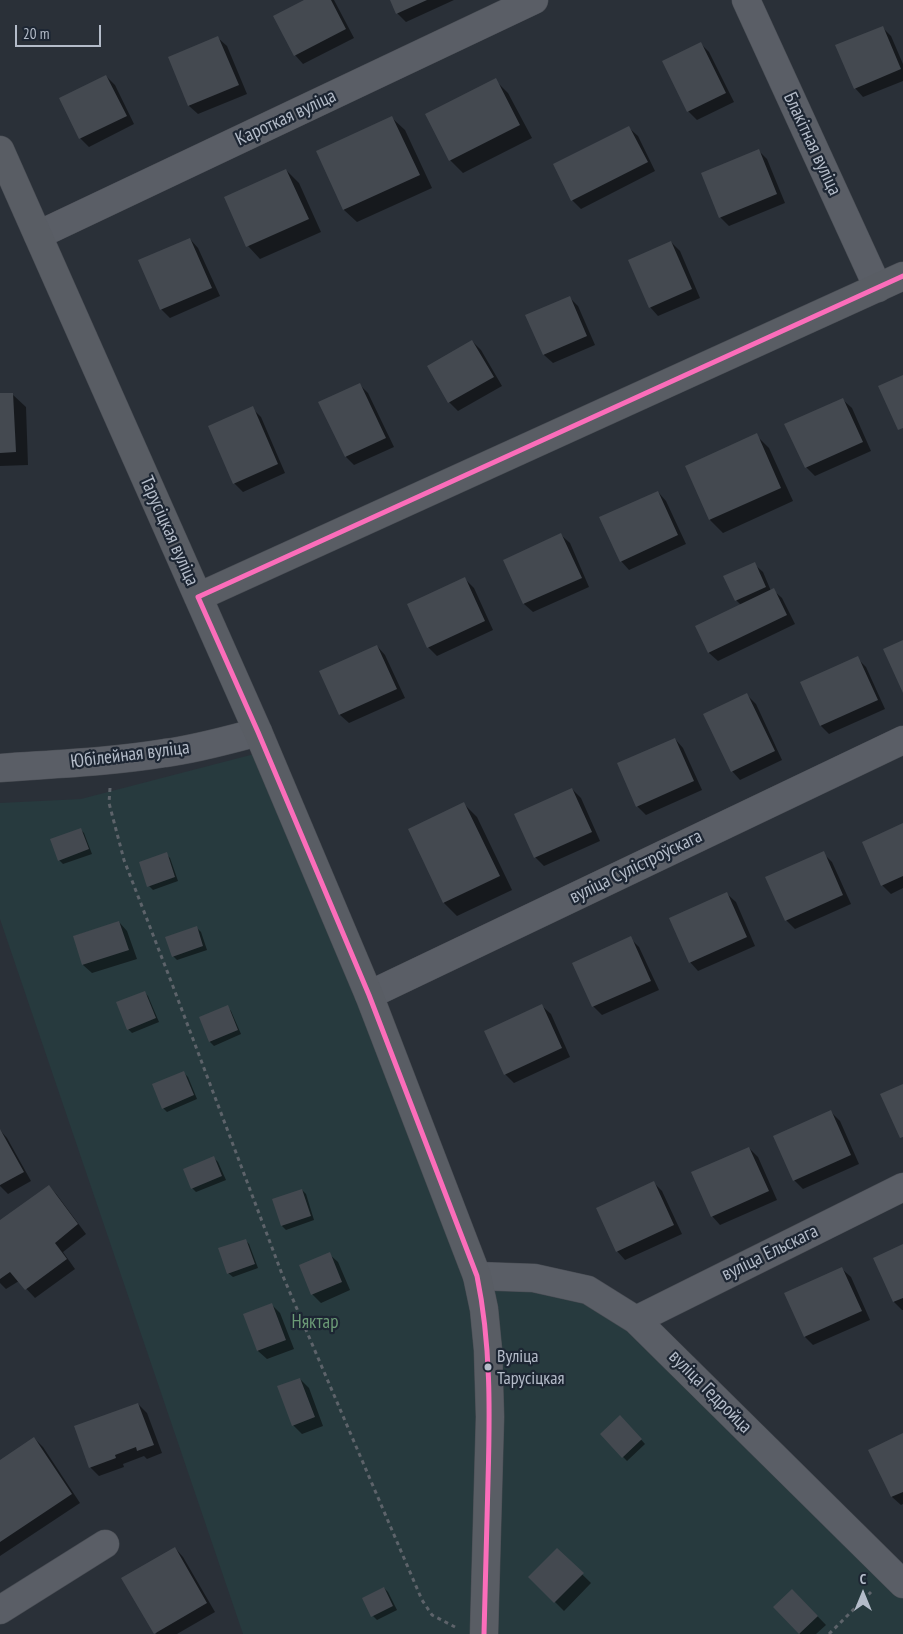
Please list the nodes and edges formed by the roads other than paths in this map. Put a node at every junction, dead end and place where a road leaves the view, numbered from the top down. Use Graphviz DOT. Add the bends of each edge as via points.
graph roads {
  1 [pos="534,0"];
  2 [pos="746,0"];
  3 [pos="0,150"];
  4 [pos="38,235"];
  5 [pos="903,276"];
  6 [pos="878,288"];
  7 [pos="198,597"];
  8 [pos="258,732"];
  9 [pos="903,740"];
  10 [pos="0,768"];
  11 [pos="369,995"];
  12 [pos="903,1187"];
  13 [pos="477,1276"];
  14 [pos="636,1320"];
  15 [pos="105,1544"];
  16 [pos="897,1578"];
  17 [pos="0,1610"];
  18 [pos="484,1634"];
  1 -- 4 [label="street, Кароткая вуліца"];
  2 -- 6 [label="street, Блакітная вуліца"];
  3 -- 4 [label="street, Тарусіцкая вуліца"];
  4 -- 7 [label="street, Тарусіцкая вуліца"];
  5 -- 6 [label="street"];
  6 -- 7 [label="street"];
  7 -- 8 [label="street, Тарусіцкая вуліца"];
  8 -- 10 [label="street, Юбілейная вуліца" via="166,753"];
  8 -- 11 [label="street, Тарусіцкая вуліца"];
  9 -- 11 [label="street, вуліца Сулістроўскага"];
  11 -- 13 [label="street, Тарусіцкая вуліца"];
  12 -- 14 [label="street, вуліца Ельскага"];
  13 -- 14 [label="street, вуліца Гедройца" via="534,1278 588,1290"];
  13 -- 18 [label="street, Тарусіцкая вуліца" via="488,1350 490,1417"];
  14 -- 16 [label="street, вуліца Гедройца"];
  15 -- 17 [label="street"];
}
